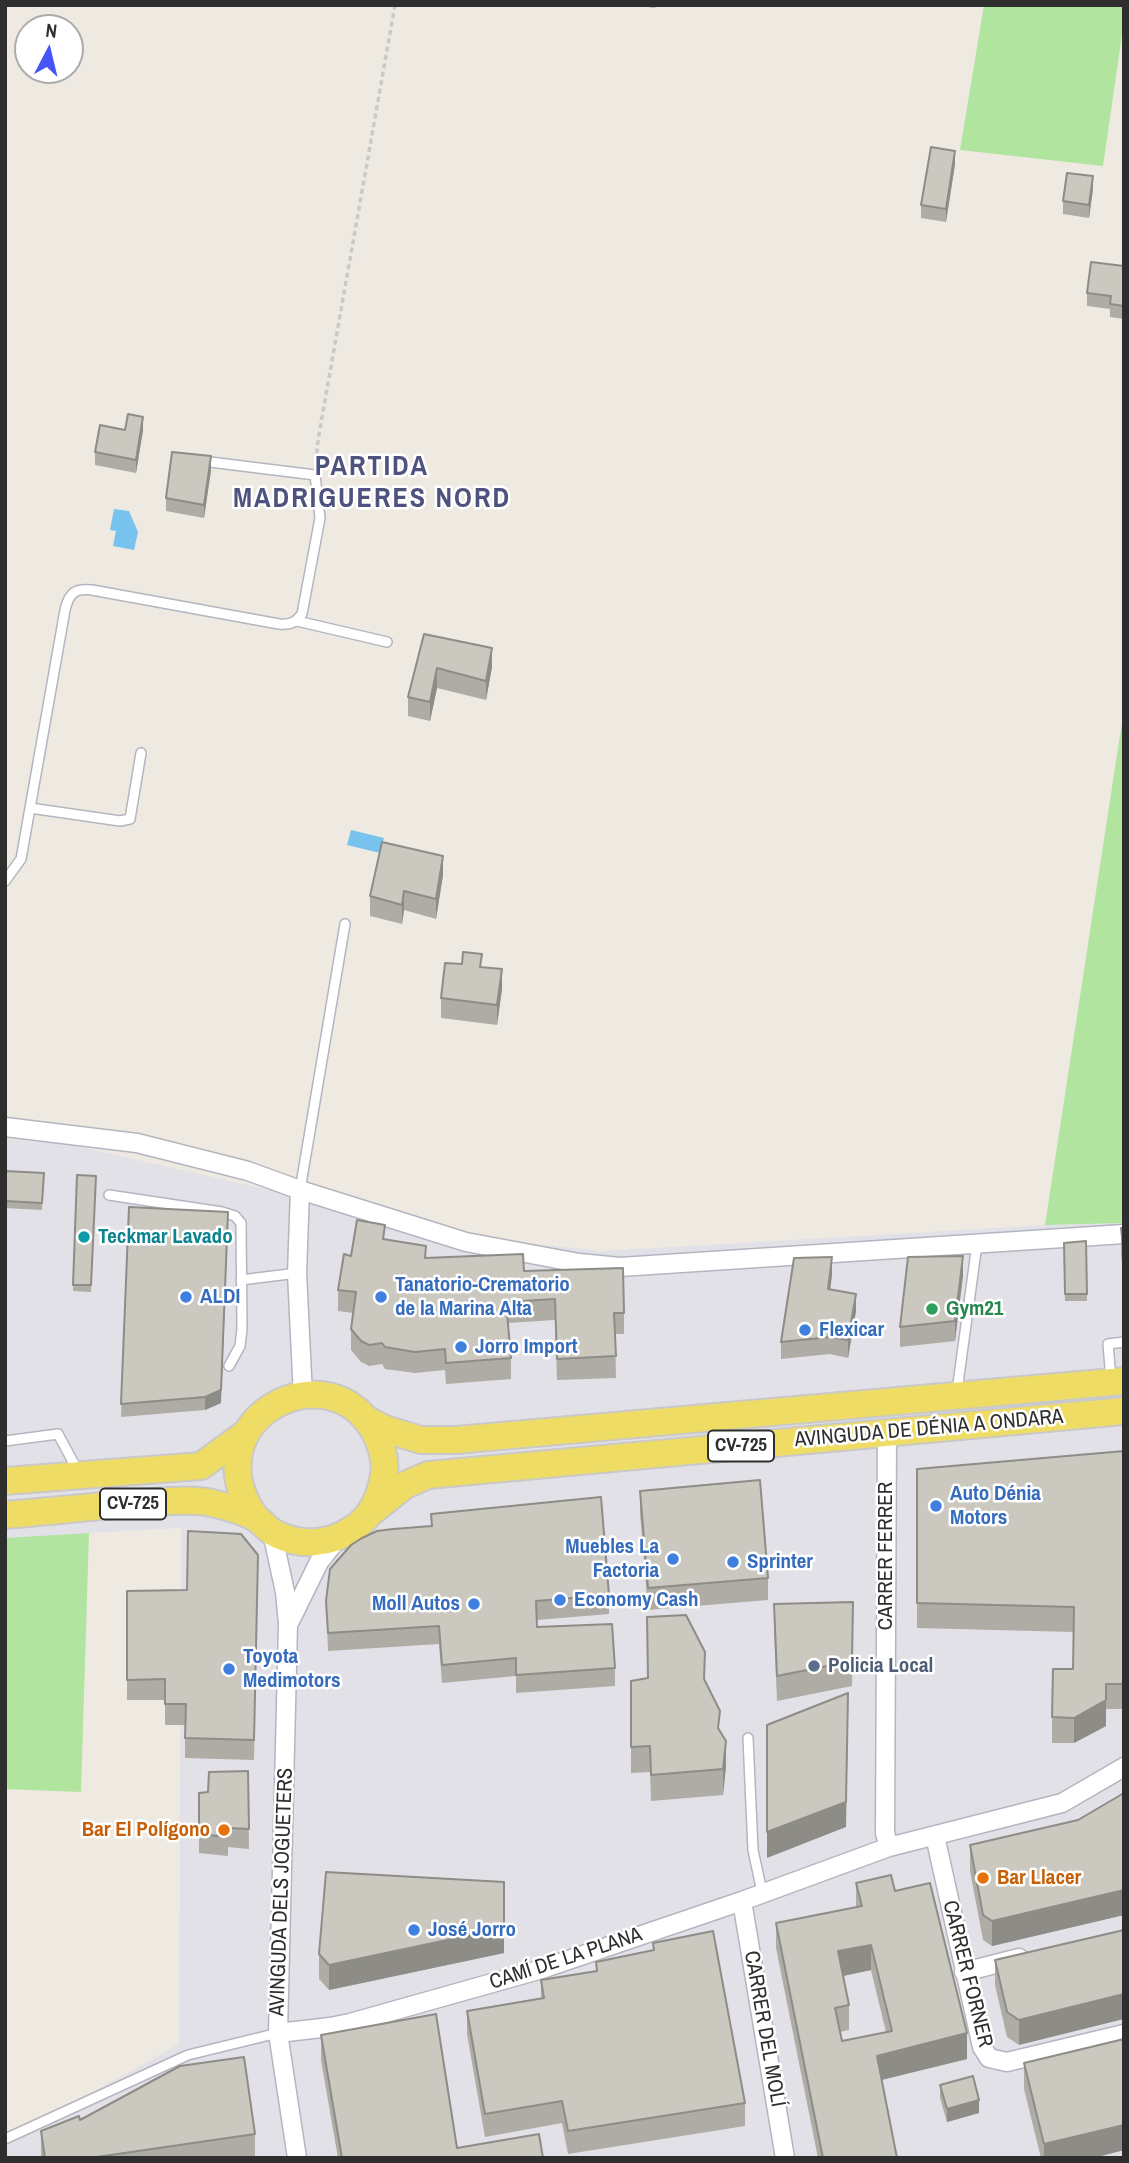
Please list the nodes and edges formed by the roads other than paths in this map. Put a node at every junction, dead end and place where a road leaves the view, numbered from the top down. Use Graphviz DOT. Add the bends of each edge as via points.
graph roads {
  1 [pos="190,459"];
  2 [pos="297,621"];
  3 [pos="387,642"];
  4 [pos="141,753"];
  5 [pos="30,808"];
  6 [pos="5,881"];
  7 [pos="345,924"];
  8 [pos="5,1127"];
  9 [pos="300,1190"];
  10 [pos="109,1195"];
  11 [pos="1124,1234"];
  12 [pos="977,1244"];
  13 [pos="297,1273"];
  14 [pos="241,1280"];
  15 [pos="1124,1342"];
  16 [pos="229,1366"];
  17 [pos="1117,1381"];
  18 [pos="303,1395"];
  19 [pos="956,1395"];
  20 [pos="1124,1411"];
  21 [pos="367,1420"];
  22 [pos="887,1433"];
  23 [pos="245,1434"];
  24 [pos="5,1441"];
  25 [pos="79,1474"];
  26 [pos="5,1481"];
  27 [pos="370,1513"];
  28 [pos="5,1515"];
  29 [pos="264,1525"];
  30 [pos="340,1537"];
  31 [pos="288,1624"];
  32 [pos="748,1738"];
  33 [pos="1124,1767"];
  34 [pos="935,1836"];
  35 [pos="889,1847"];
  36 [pos="762,1892"];
  37 [pos="742,1901"];
  38 [pos="1039,1953"];
  39 [pos="964,1972"];
  40 [pos="278,2033"];
  41 [pos="1124,2034"];
  42 [pos="5,2139"];
  43 [pos="297,2158"];
  44 [pos="785,2158"];
  1 -- 2 [label="lane" via="315,475 320,518"];
  2 -- 3 [label="lane"];
  2 -- 5 [label="lane" via="279,624 92,590 72,593 67,599"];
  4 -- 5 [label="lane" via="130,818 120,821"];
  5 -- 6 [label="lane" via="21,859"];
  7 -- 9 [label="lane"];
  8 -- 9 [label="street" via="137,1143 248,1171"];
  9 -- 12 [label="street" via="466,1242 620,1267"];
  9 -- 13 [label="street"];
  10 -- 14 [label="lane" via="235,1216 241,1223"];
  11 -- 12 [label="street"];
  12 -- 19 [label="lane"];
  13 -- 14 [label="lane"];
  13 -- 18 [label="street"];
  14 -- 16 [label="lane" via="240,1346"];
  15 -- 17 [label="lane" via="1108,1344"];
  17 -- 19 [label="main road, AVINGUDA DE DÉNIA A ONDARA / CV-725"];
  18 -- 21 [label="main road, CV-725" via="332,1398"];
  18 -- 23 [label="main road, CV-725" via="266,1409"];
  19 -- 21 [label="main road, AVINGUDA DE DÉNIA A ONDARA / CV-725" via="456,1440 421,1440"];
  20 -- 22 [label="main road, AVINGUDA DE DÉNIA A ONDARA / CV-725"];
  21 -- 27 [label="main road, CV-725" via="380,1441 385,1466 382,1491"];
  22 -- 27 [label="main road, AVINGUDA DE DÉNIA A ONDARA / CV-725" via="428,1475 405,1485"];
  22 -- 35 [label="street, CARRER FERRER" via="885,1833"];
  23 -- 25 [label="main road, CV-725" via="201,1466"];
  23 -- 29 [label="main road, CV-725" via="236,1469 239,1487 245,1504"];
  24 -- 25 [label="lane" via="58,1434"];
  25 -- 26 [label="main road, CV-725"];
  27 -- 30 [label="main road, CV-725"];
  28 -- 29 [label="main road, CV-725" via="196,1500"];
  29 -- 30 [label="main road, CV-725" via="306,1543"];
  29 -- 31 [label="street, AVINGUDA DELS JOGUETERS" via="285,1592"];
  30 -- 31 [label="street, AVINGUDA DELS JOGUETERS" via="319,1562"];
  31 -- 40 [label="street, AVINGUDA DELS JOGUETERS"];
  32 -- 36 [label="lane" via="753,1850"];
  33 -- 34 [label="street, CAMÍ DE LA PLANA" via="1062,1802"];
  34 -- 35 [label="street, CAMÍ DE LA PLANA"];
  34 -- 39 [label="street, CARRER FORNER"];
  35 -- 36 [label="street, CAMÍ DE LA PLANA"];
  36 -- 37 [label="street, CAMÍ DE LA PLANA"];
  37 -- 40 [label="street, CAMÍ DE LA PLANA" via="542,1969 349,2023"];
  37 -- 44 [label="street, CARRER DEL MOLÍ"];
  38 -- 39 [label="street"];
  39 -- 41 [label="street, CARRER FORNER" via="982,2047 989,2058 1007,2062"];
  40 -- 42 [label="lane, CAMÍ DE LA PLANA" via="188,2055"];
  40 -- 43 [label="street, AVINGUDA DELS JOGUETERS"];
}
